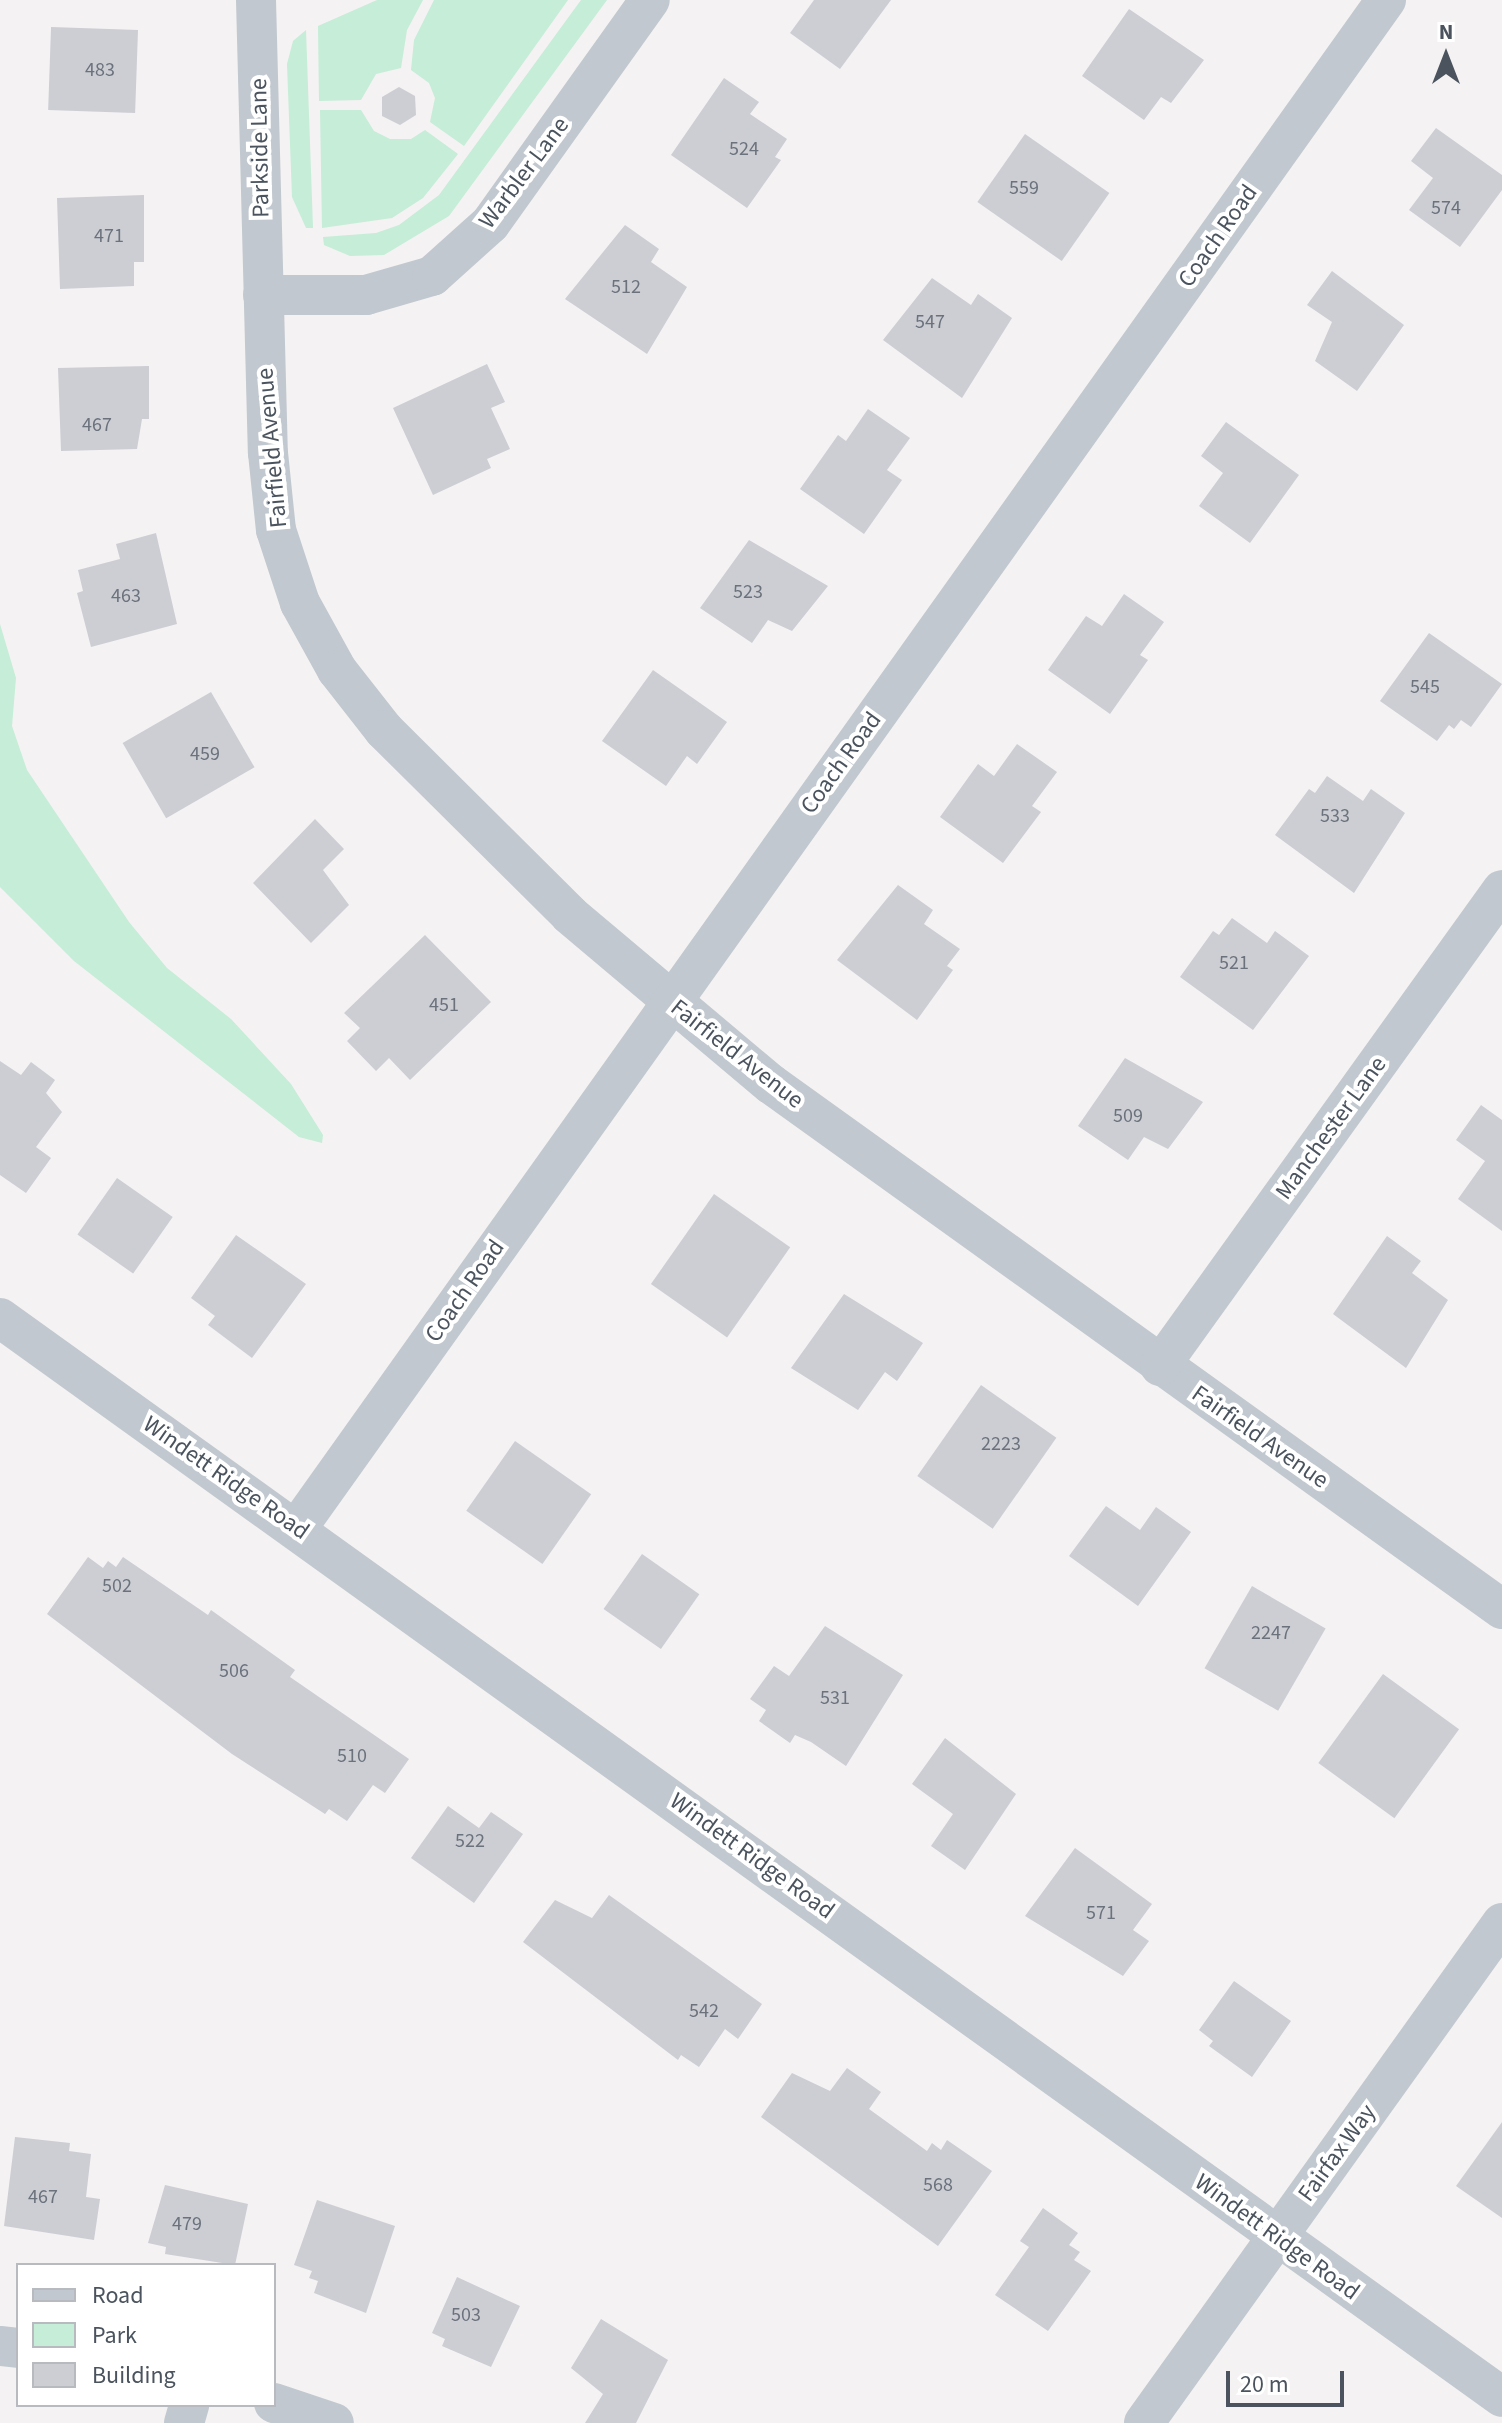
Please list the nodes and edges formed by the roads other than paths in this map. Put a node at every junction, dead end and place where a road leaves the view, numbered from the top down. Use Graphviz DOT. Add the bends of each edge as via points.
graph roads {
  1 [pos="256,0"];
  2 [pos="650,0"];
  3 [pos="1386,0"];
  4 [pos="263,295"];
  5 [pos="1502,890"];
  6 [pos="671,1002"];
  7 [pos="0,1318"];
  8 [pos="1160,1366"];
  9 [pos="298,1527"];
  10 [pos="1502,1609"];
  11 [pos="1502,1923"];
  12 [pos="1277,2237"];
  13 [pos="1502,2397"];
  14 [pos="276,2404"];
  15 [pos="334,2423"];
  16 [pos="1144,2423"];
  1 -- 4 [label="street, Parkside Lane"];
  2 -- 4 [label="street, Warbler Lane" via="490,224 432,276 366,295"];
  3 -- 6 [label="street, Coach Road"];
  4 -- 6 [label="street, Fairfield Avenue" via="276,530 300,603 337,670 384,730 537,882"];
  5 -- 8 [label="street, Manchester Lane"];
  6 -- 8 [label="street, Fairfield Avenue" via="771,1084"];
  6 -- 9 [label="street, Coach Road"];
  7 -- 9 [label="street, Windett Ridge Road"];
  8 -- 10 [label="street, Fairfield Avenue"];
  9 -- 12 [label="street, Windett Ridge Road"];
  11 -- 12 [label="street, Fairfax Way"];
  12 -- 13 [label="street, Windett Ridge Road"];
  12 -- 16 [label="street, Fairfax Way"];
  14 -- 15 [label="street"];
}
